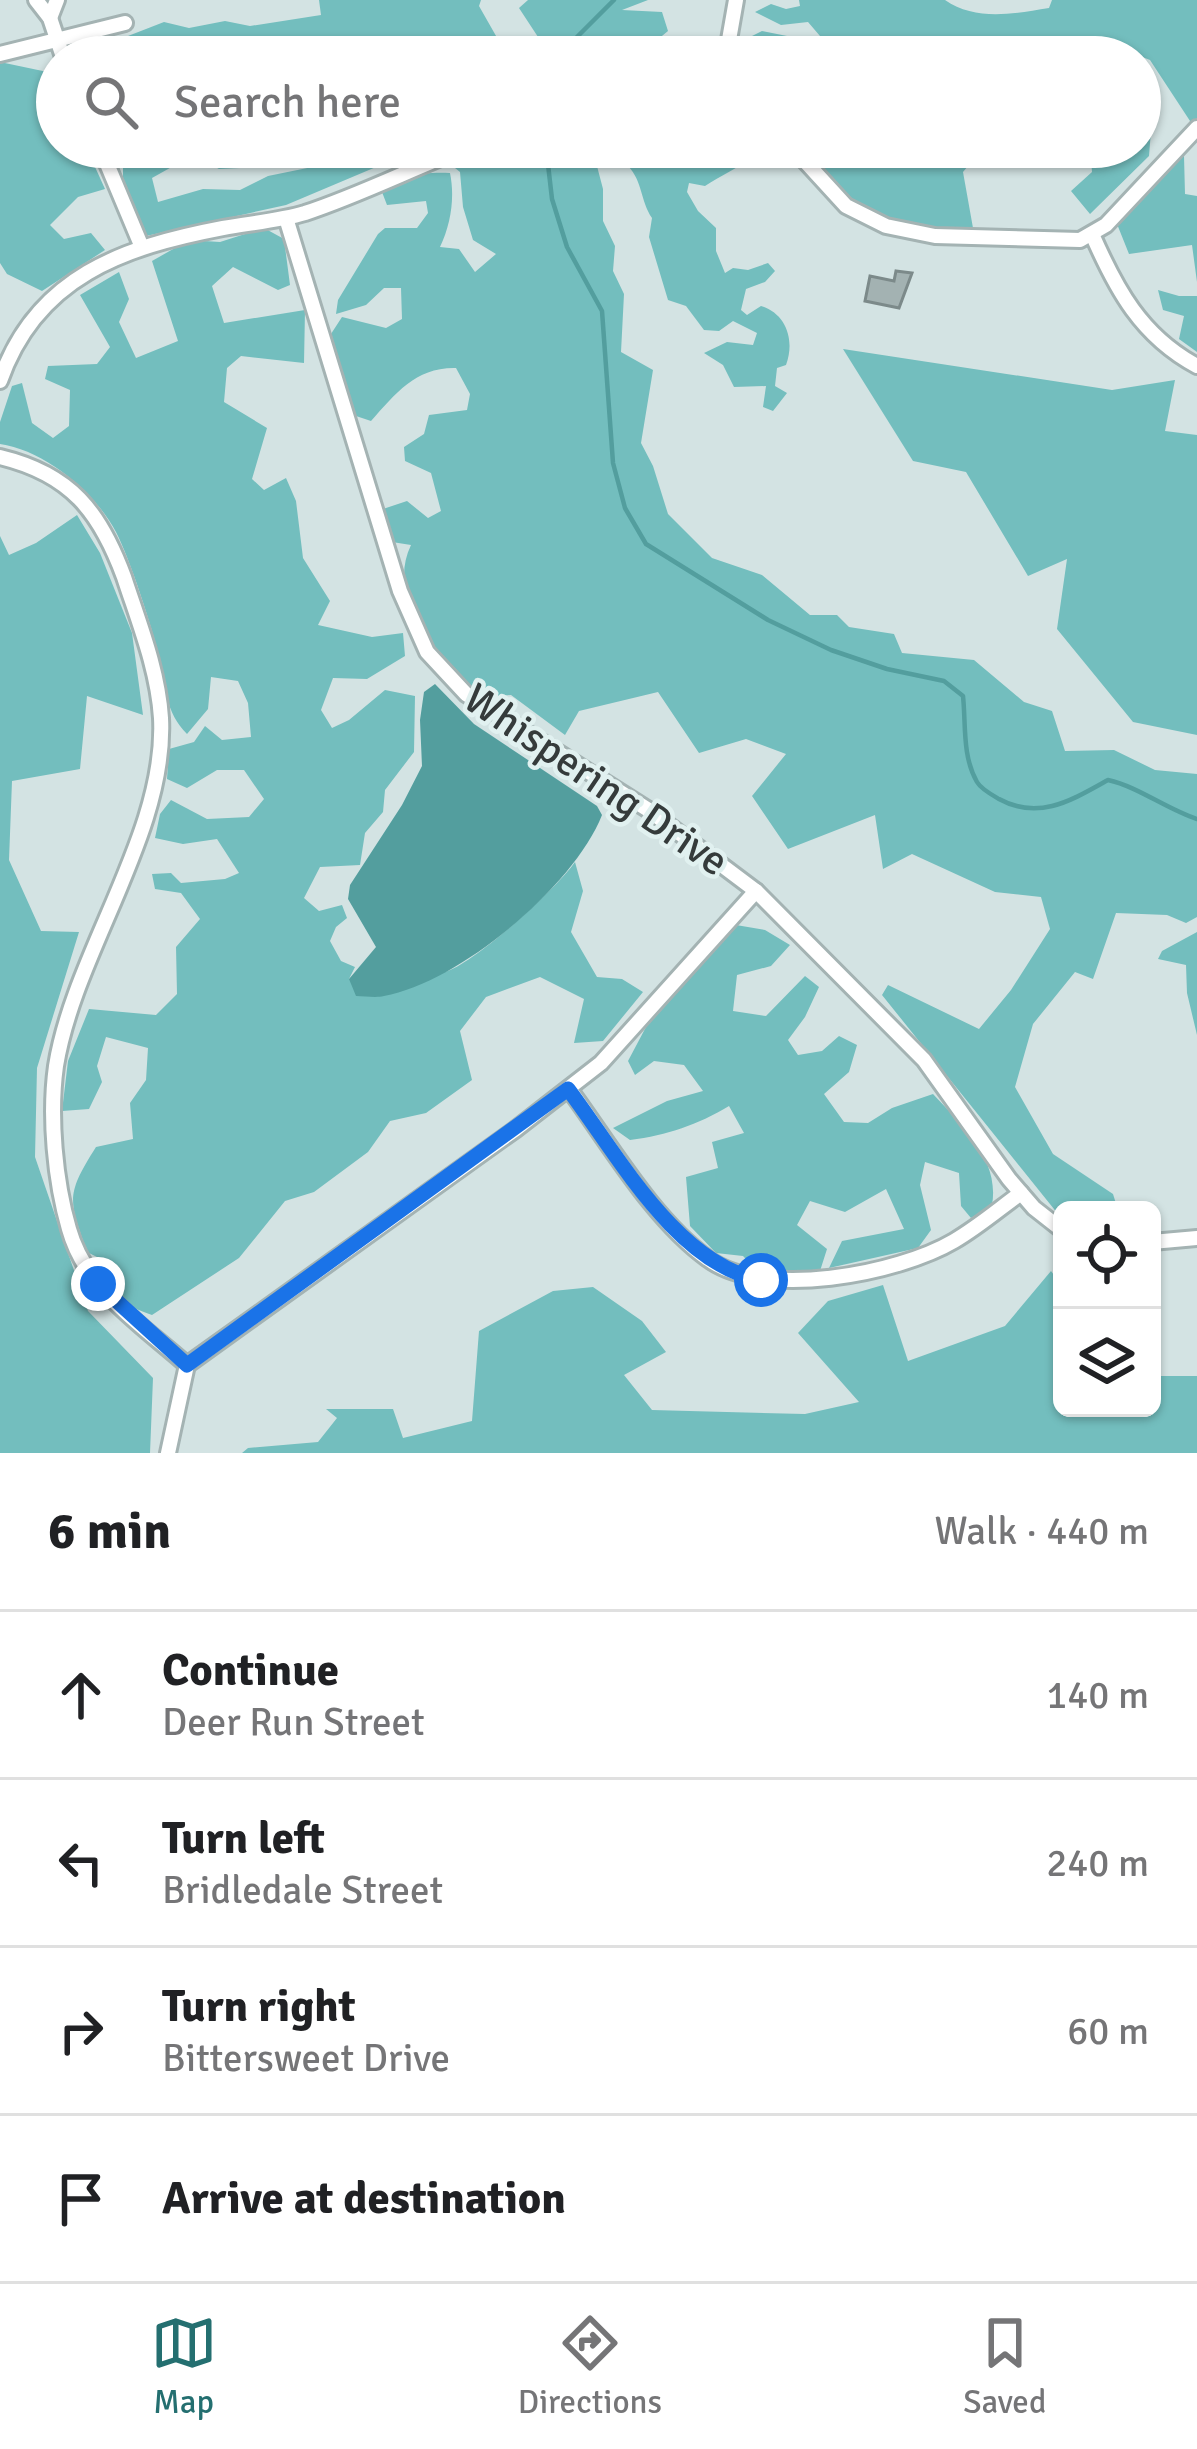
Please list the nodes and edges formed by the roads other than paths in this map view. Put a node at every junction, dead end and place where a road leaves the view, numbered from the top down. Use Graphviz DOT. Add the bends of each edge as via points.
graph roads {
  1 [pos="36,0"];
  2 [pos="57,0"];
  3 [pos="736,0"];
  4 [pos="50,18"];
  5 [pos="125,23"];
  6 [pos="56,36"];
  7 [pos="66,36"];
  8 [pos="730,36"];
  9 [pos="36,44"];
  10 [pos="0,54"];
  11 [pos="1197,128"];
  12 [pos="1161,166"];
  13 [pos="109,168"];
  14 [pos="414,168"];
  15 [pos="811,168"];
  16 [pos="1159,168"];
  17 [pos="286,218"];
  18 [pos="1092,234"];
  19 [pos="141,245"];
  20 [pos="1197,366"];
  21 [pos="0,381"];
  22 [pos="0,457"];
  23 [pos="756,891"];
  24 [pos="568,1089"];
  25 [pos="1022,1193"];
  26 [pos="1053,1222"];
  27 [pos="1197,1238"];
  28 [pos="1161,1242"];
  29 [pos="187,1365"];
  30 [pos="168,1453"];
  1 -- 4 [label="street"];
  2 -- 4 [label="street"];
  3 -- 8 [label="street"];
  4 -- 6 [label="street"];
  5 -- 7 [label="street"];
  9 -- 10 [label="street"];
  11 -- 12 [label="street"];
  13 -- 19 [label="street"];
  14 -- 17 [label="street"];
  15 -- 18 [label="street" via="846,206 886,226 934,236"];
  16 -- 18 [label="street"];
  17 -- 19 [label="street"];
  17 -- 23 [label="street, Whispering Drive" via="386,549 427,652 482,706 647,809"];
  18 -- 20 [label="street" via="1130,310"];
  19 -- 21 [label="street" via="76,279 43,307"];
  22 -- 29 [label="street" via="57,480 90,507 134,606 158,691 154,785 64,1035 54,1106 77,1252 102,1290"];
  23 -- 24 [label="street"];
  23 -- 25 [label="street, Whispering Drive" via="924,1060"];
  24 -- 25 [label="street" via="671,1225 739,1276 782,1280 897,1265 954,1241"];
  24 -- 29 [label="street"];
  25 -- 26 [label="street, Whispering Drive"];
  27 -- 28 [label="street"];
  29 -- 30 [label="street"];
}
